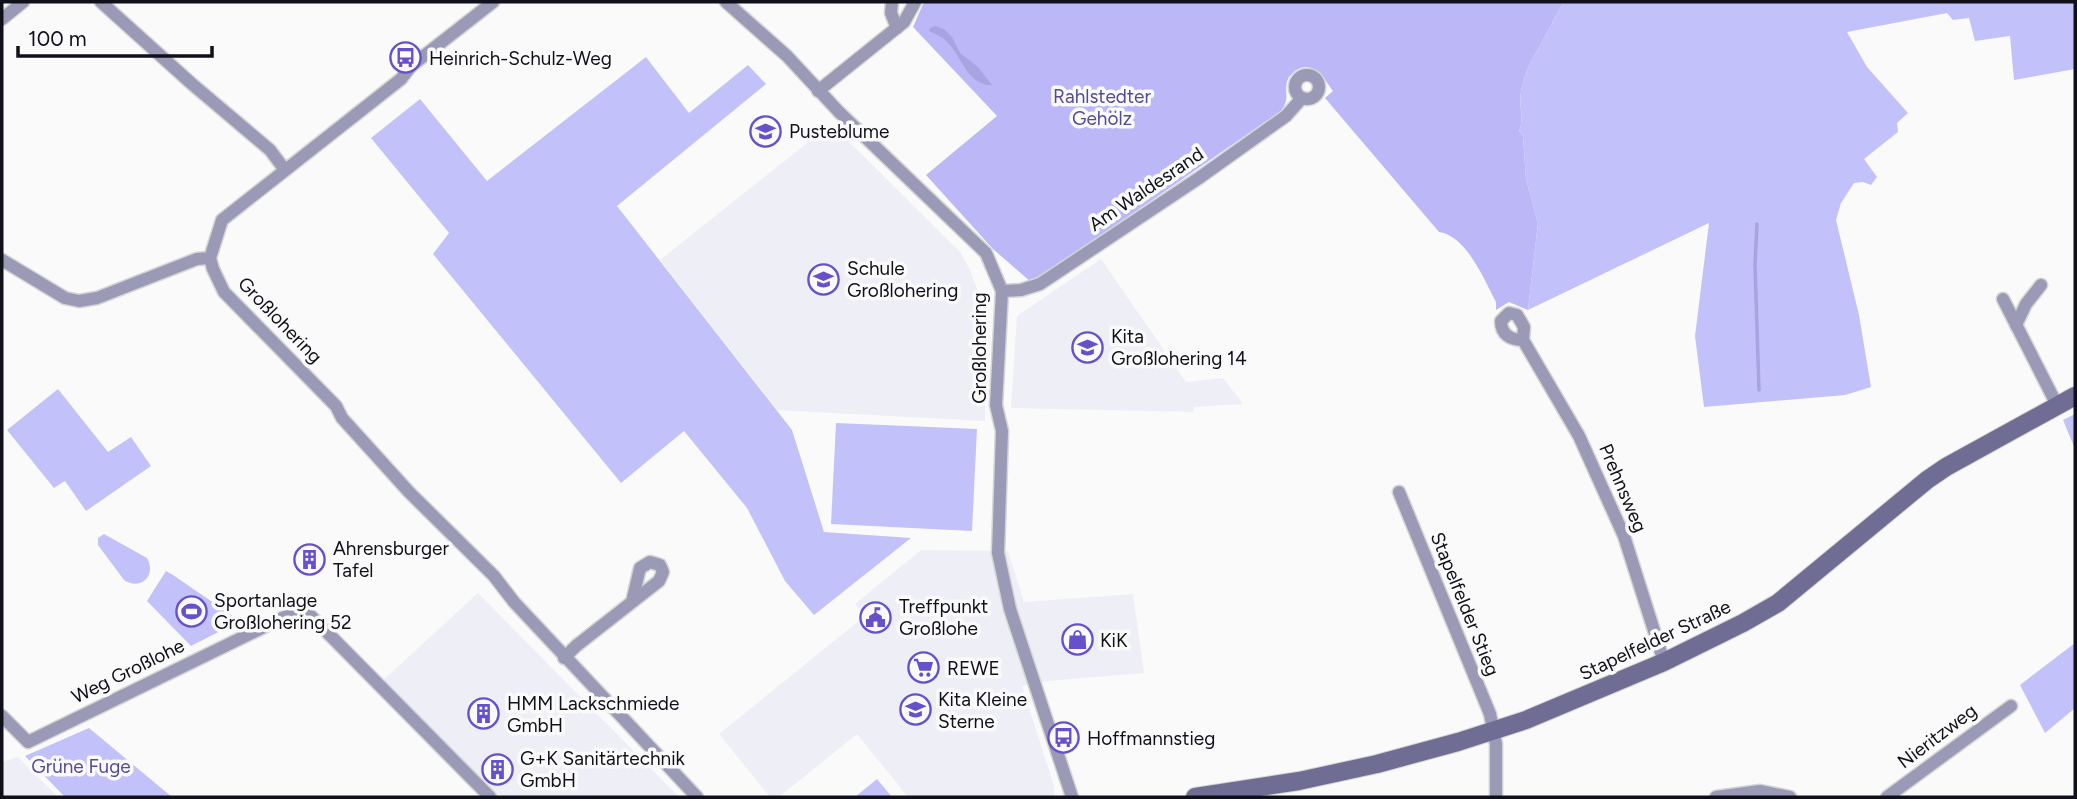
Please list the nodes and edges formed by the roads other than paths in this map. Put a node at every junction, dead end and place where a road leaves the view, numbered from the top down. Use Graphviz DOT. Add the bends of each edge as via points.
graph roads {
  1 [pos="23,2"];
  2 [pos="101,2"];
  3 [pos="492,2"];
  4 [pos="726,2"];
  5 [pos="892,2"];
  6 [pos="915,2"];
  7 [pos="2,19"];
  8 [pos="897,28"];
  9 [pos="818,91"];
  10 [pos="1302,98"];
  11 [pos="285,170"];
  12 [pos="210,258"];
  13 [pos="2,260"];
  14 [pos="2041,285"];
  15 [pos="1002,291"];
  16 [pos="2004,299"];
  17 [pos="2016,325"];
  18 [pos="1523,340"];
  19 [pos="2075,396"];
  20 [pos="2057,405"];
  21 [pos="1399,492"];
  22 [pos="632,602"];
  23 [pos="565,658"];
  24 [pos="1664,662"];
  25 [pos="2011,706"];
  26 [pos="2,716"];
  27 [pos="1494,731"];
  28 [pos="490,797"];
  29 [pos="697,797"];
  30 [pos="1072,797"];
  31 [pos="1195,797"];
  32 [pos="1496,797"];
  33 [pos="1716,797"];
  34 [pos="1790,797"];
  35 [pos="1887,797"];
  1 -- 7 [label="street"];
  2 -- 11 [label="street" via="270,150"];
  3 -- 11 [label="street"];
  4 -- 9 [label="street, Großlohering" via="787,56"];
  5 -- 8 [label="street"];
  6 -- 8 [label="street"];
  8 -- 9 [label="street"];
  9 -- 15 [label="street, Großlohering" via="986,253"];
  10 -- 15 [label="street, Am Waldesrand" via="1286,116 1199,178 1040,284"];
  11 -- 12 [label="street" via="222,220"];
  12 -- 13 [label="street" via="79,301 65,298"];
  12 -- 23 [label="street, Großlohering" via="224,292 336,406 409,492 494,576"];
  14 -- 17 [label="street"];
  15 -- 30 [label="street, Großlohering" via="996,405 1002,431 998,553 1010,609"];
  16 -- 17 [label="street"];
  17 -- 20 [label="street"];
  18 -- 24 [label="street, Prehnsweg" via="1579,436 1624,536"];
  19 -- 20 [label="street, Stapelfelder Straße"];
  20 -- 24 [label="street, Stapelfelder Straße" via="1927,480 1777,603"];
  21 -- 27 [label="street, Stapelfelder Stieg"];
  22 -- 23 [label="street"];
  23 -- 29 [label="street, Großlohering"];
  24 -- 27 [label="street, Stapelfelder Straße"];
  25 -- 35 [label="street, Nieritzweg"];
  26 -- 28 [label="street, Weg Großlohe" via="28,742 303,608"];
  27 -- 31 [label="street, Stapelfelder Straße" via="1341,772"];
  27 -- 32 [label="street, Stapelfelder Stieg"];
  33 -- 34 [label="street" via="1760,792"];
}
